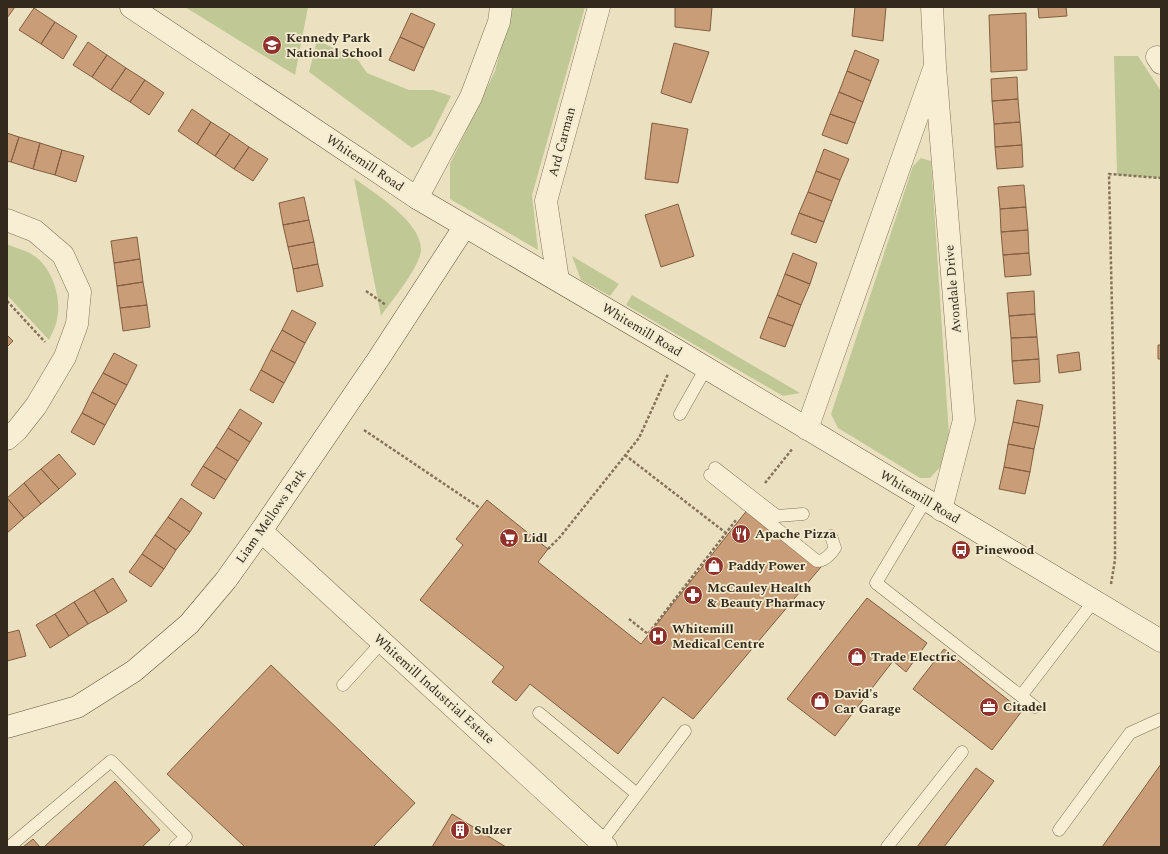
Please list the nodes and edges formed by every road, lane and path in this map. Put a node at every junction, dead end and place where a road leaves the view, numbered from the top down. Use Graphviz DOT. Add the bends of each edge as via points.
graph roads {
  1 [pos="131,7"];
  2 [pos="501,7"];
  3 [pos="599,7"];
  4 [pos="932,7"];
  5 [pos="935,66"];
  6 [pos="1161,178"];
  7 [pos="417,198"];
  8 [pos="7,220"];
  9 [pos="465,226"];
  10 [pos="558,280"];
  11 [pos="366,291"];
  12 [pos="7,301"];
  13 [pos="388,306"];
  14 [pos="678,351"];
  15 [pos="65,357"];
  16 [pos="706,368"];
  17 [pos="680,414"];
  18 [pos="808,429"];
  19 [pos="364,430"];
  20 [pos="7,439"];
  21 [pos="625,455"];
  22 [pos="713,471"];
  23 [pos="751,501"];
  24 [pos="933,505"];
  25 [pos="480,508"];
  26 [pos="803,514"];
  27 [pos="261,531"];
  28 [pos="726,533"];
  29 [pos="831,536"];
  30 [pos="548,549"];
  31 [pos="1097,604"];
  32 [pos="629,619"];
  33 [pos="1161,641"];
  34 [pos="382,642"];
  35 [pos="343,685"];
  36 [pos="1021,696"];
  37 [pos="1035,707"];
  38 [pos="539,713"];
  39 [pos="1161,719"];
  40 [pos="7,726"];
  41 [pos="685,731"];
  42 [pos="962,752"];
  43 [pos="637,794"];
  44 [pos="1059,830"];
  45 [pos="604,845"];
  46 [pos="8,847"];
  47 [pos="175,847"];
  48 [pos="887,847"];
  1 -- 7 [label="street, Whitemill Road"];
  2 -- 7 [label="street" via="499,22 471,97"];
  3 -- 10 [label="street, Ard Carman" via="546,201"];
  4 -- 5 [label="street, Avondale Drive"];
  5 -- 18 [label="street, Avondale Drive"];
  5 -- 24 [label="street, Avondale Drive" via="964,420"];
  6 -- 31 [label="path" via="1109,174 1115,560 1111,586"];
  7 -- 9 [label="street, Whitemill Road"];
  8 -- 15 [label="street" via="35,231 63,255 80,292 77,324"];
  9 -- 10 [label="street, Whitemill Road"];
  9 -- 27 [label="street, Liam Mellows Park"];
  10 -- 14 [label="street, Whitemill Road"];
  11 -- 13 [label="path"];
  12 -- 15 [label="path" via="50,348"];
  14 -- 16 [label="street, Whitemill Road"];
  14 -- 21 [label="path" via="639,438"];
  15 -- 20 [label="street" via="36,406"];
  16 -- 17 [label="lane"];
  16 -- 18 [label="street, Whitemill Road"];
  18 -- 23 [label="path"];
  18 -- 24 [label="street, Whitemill Road"];
  19 -- 25 [label="path"];
  21 -- 28 [label="path"];
  21 -- 30 [label="path"];
  22 -- 23 [label="lane"];
  23 -- 26 [label="lane" via="777,516"];
  23 -- 28 [label="path"];
  23 -- 29 [label="lane" via="817,561 831,554 835,548"];
  24 -- 31 [label="street, Whitemill Road"];
  24 -- 36 [label="lane" via="876,583"];
  27 -- 34 [label="street, Whitemill Industrial Estate"];
  27 -- 40 [label="street, Liam Mellows Park" via="226,580 189,624 134,671 77,707"];
  28 -- 32 [label="path" via="648,634"];
  31 -- 33 [label="street, Whitemill Road"];
  31 -- 36 [label="lane"];
  34 -- 35 [label="lane"];
  34 -- 45 [label="street, Whitemill Industrial Estate"];
  36 -- 37 [label="lane"];
  38 -- 43 [label="lane"];
  39 -- 44 [label="lane" via="1130,733"];
  41 -- 43 [label="lane"];
  42 -- 48 [label="lane"];
  43 -- 45 [label="lane"];
  46 -- 47 [label="lane" via="111,761 186,837"];
}
